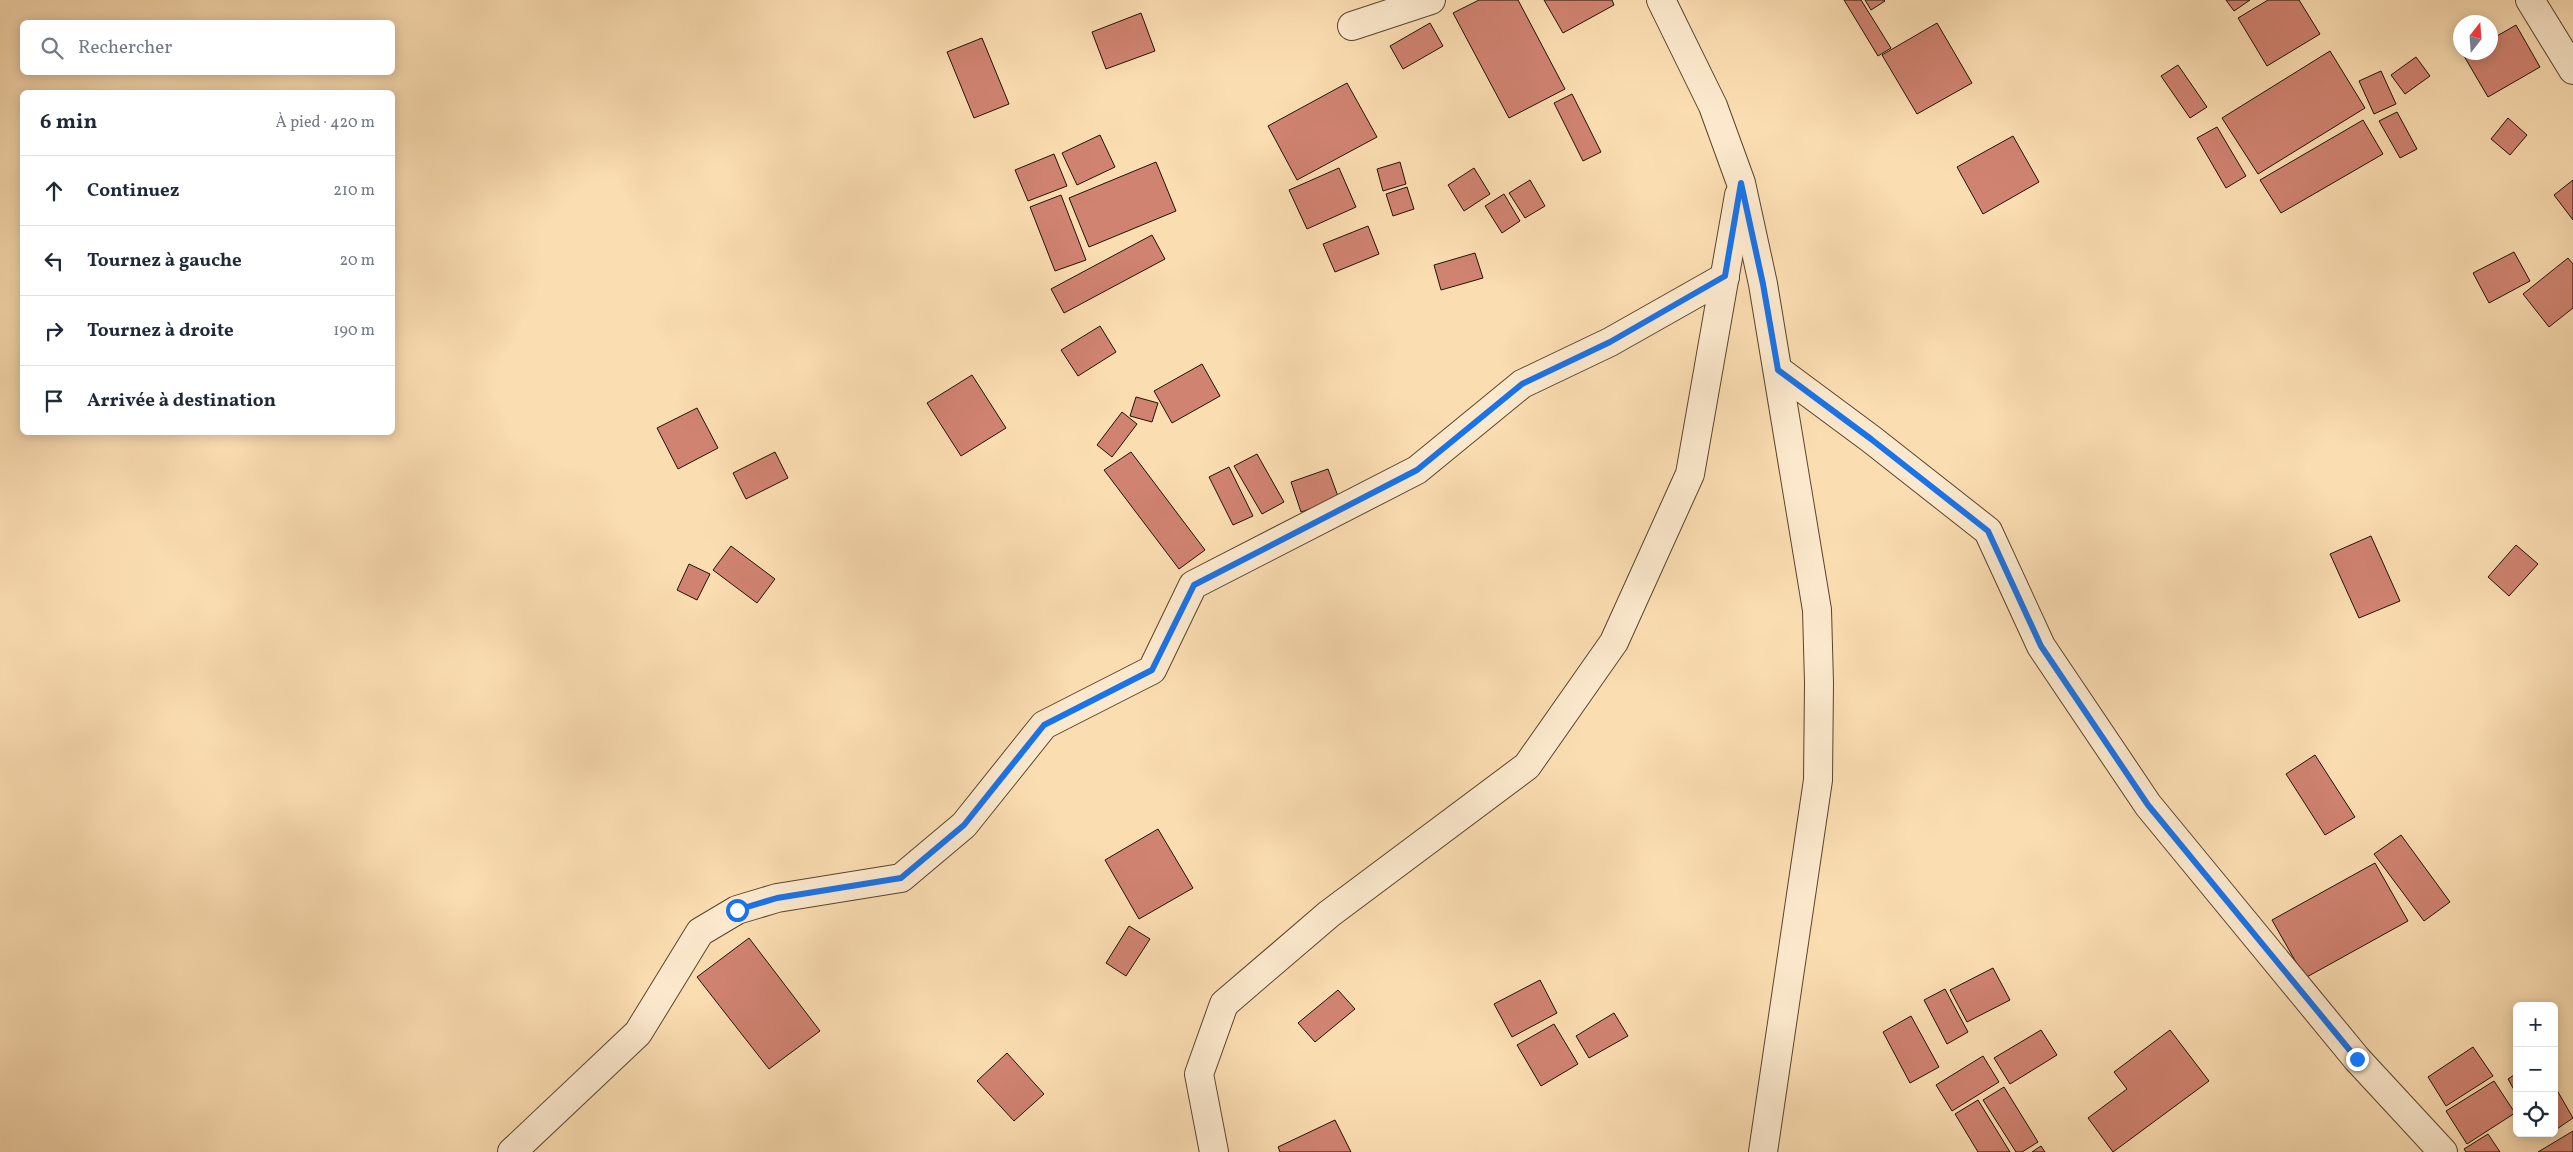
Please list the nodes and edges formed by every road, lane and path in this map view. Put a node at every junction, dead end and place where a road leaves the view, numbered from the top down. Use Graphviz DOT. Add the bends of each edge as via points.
graph roads {
  1 [pos="1431,0"];
  2 [pos="1661,0"];
  3 [pos="2530,0"];
  4 [pos="1352,26"];
  5 [pos="2573,70"];
  6 [pos="1741,183"];
  7 [pos="1725,276"];
  8 [pos="1778,370"];
  9 [pos="512,1152"];
  10 [pos="1214,1152"];
  11 [pos="1763,1152"];
  12 [pos="2443,1152"];
  1 -- 4 [label="street"];
  2 -- 6 [label="street" via="1712,106"];
  3 -- 5 [label="street"];
  6 -- 7 [label="street"];
  6 -- 8 [label="street"];
  7 -- 9 [label="street" via="1610,342 1522,384 1417,470 1194,585 1152,670 1044,725 964,825 901,878 777,898 737,910 700,932 638,1033"];
  7 -- 10 [label="street" via="1690,474 1614,642 1527,766 1329,914 1224,1004 1199,1074"];
  8 -- 11 [label="street" via="1817,610 1820,683 1818,780"];
  8 -- 12 [label="street" via="1988,531 2041,646 2148,805 2357,1059"];
}
